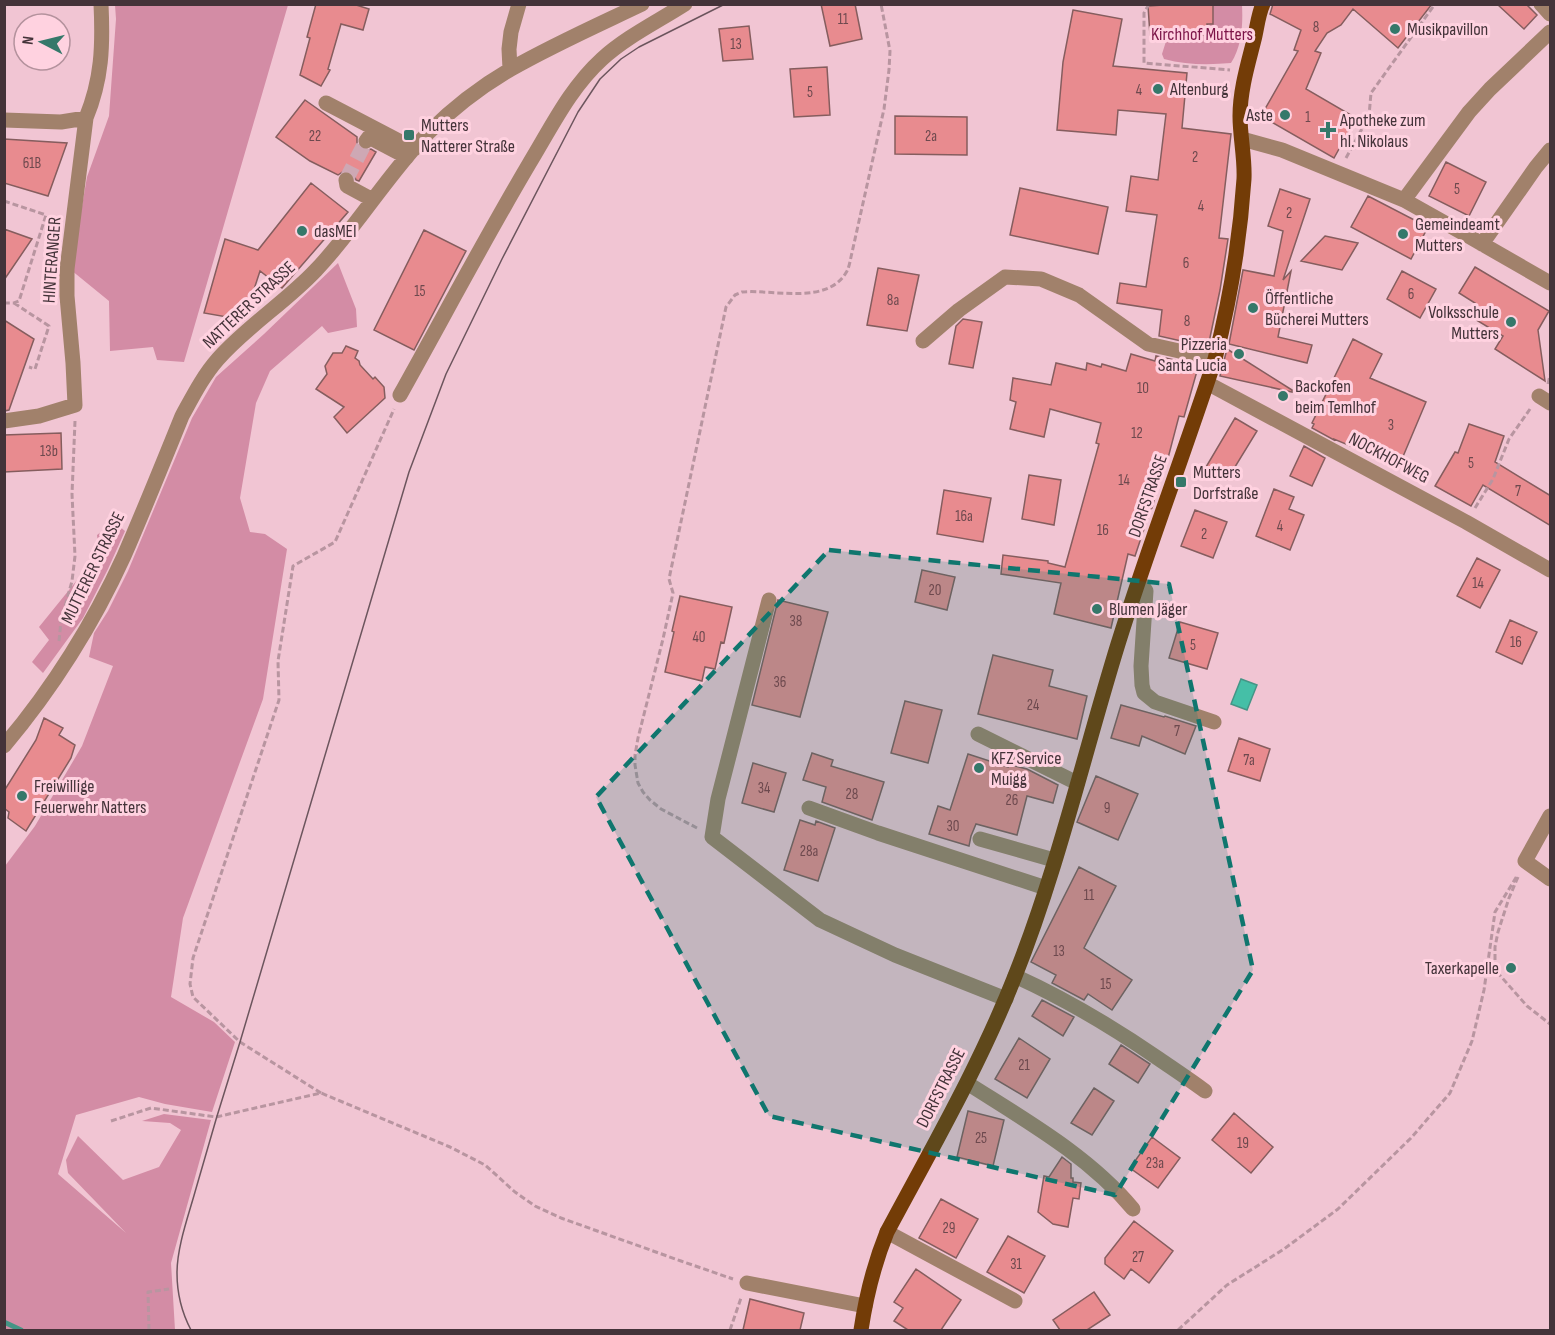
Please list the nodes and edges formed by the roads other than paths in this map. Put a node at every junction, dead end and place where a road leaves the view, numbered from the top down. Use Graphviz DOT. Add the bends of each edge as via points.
graph roads {
  1 [pos="101,4"];
  2 [pos="519,4"];
  3 [pos="686,4"];
  4 [pos="1541,4"];
  5 [pos="1262,5"];
  6 [pos="637,6"];
  7 [pos="1551,14"];
  8 [pos="1551,32"];
  9 [pos="510,69"];
  10 [pos="326,103"];
  11 [pos="86,118"];
  12 [pos="4,120"];
  13 [pos="1242,139"];
  14 [pos="366,141"];
  15 [pos="1551,150"];
  16 [pos="411,153"];
  17 [pos="346,180"];
  18 [pos="373,200"];
  19 [pos="1404,201"];
  20 [pos="1482,244"];
  21 [pos="1551,283"];
  22 [pos="923,341"];
  23 [pos="1215,359"];
  24 [pos="1207,382"];
  25 [pos="194,394"];
  26 [pos="400,395"];
  27 [pos="4,421"];
  28 [pos="1551,570"];
  29 [pos="1140,582"];
  30 [pos="769,600"];
  31 [pos="1214,723"];
  32 [pos="978,734"];
  33 [pos="4,746"];
  34 [pos="1077,783"];
  35 [pos="809,808"];
  36 [pos="1551,816"];
  37 [pos="980,839"];
  38 [pos="1054,860"];
  39 [pos="1551,879"];
  40 [pos="1046,888"];
  41 [pos="1015,976"];
  42 [pos="1006,999"];
  43 [pos="967,1083"];
  44 [pos="1204,1091"];
  45 [pos="1133,1209"];
  46 [pos="887,1232"];
  47 [pos="747,1283"];
  48 [pos="1015,1301"];
  49 [pos="865,1306"];
  50 [pos="861,1330"];
  1 -- 11 [label="street, HINTERANGER" via="99,77"];
  2 -- 9 [label="street" via="511,32"];
  3 -- 26 [label="street" via="624,41 580,83 501,211"];
  4 -- 7 [label="street"];
  5 -- 13 [label="main road, DORFSTRASSE" via="1240,105"];
  6 -- 9 [label="street, NATTERER STRASSE"];
  8 -- 19 [label="street" via="1469,112"];
  9 -- 16 [label="street, NATTERER STRASSE" via="459,106"];
  10 -- 16 [label="street"];
  11 -- 12 [label="street" via="61,122"];
  11 -- 27 [label="street, HINTERANGER" via="67,269 75,405"];
  13 -- 19 [label="street" via="1282,150"];
  13 -- 23 [label="main road, DORFSTRASSE" via="1244,176 1235,265"];
  14 -- 16 [label="street" via="369,137"];
  15 -- 20 [label="street"];
  16 -- 18 [label="street, NATTERER STRASSE"];
  17 -- 18 [label="street" via="347,186"];
  18 -- 25 [label="street, NATTERER STRASSE" via="316,270 216,360"];
  19 -- 20 [label="street"];
  20 -- 21 [label="street"];
  22 -- 23 [label="street" via="1005,277 1041,279 1079,295 1149,344"];
  23 -- 24 [label="main road, DORFSTRASSE"];
  24 -- 28 [label="street, NOCKHOFWEG"];
  24 -- 29 [label="main road, DORFSTRASSE"];
  25 -- 33 [label="street, MUTTERER STRASSE" via="123,558 96,609 61,670"];
  29 -- 31 [label="street" via="1146,591 1141,666 1144,693 1160,704"];
  29 -- 34 [label="main road, DORFSTRASSE"];
  30 -- 42 [label="street" via="718,799 712,837 820,920"];
  32 -- 34 [label="street"];
  34 -- 38 [label="main road, DORFSTRASSE"];
  35 -- 40 [label="street"];
  36 -- 39 [label="street" via="1525,861"];
  37 -- 38 [label="street"];
  38 -- 40 [label="main road, DORFSTRASSE"];
  40 -- 41 [label="main road, DORFSTRASSE"];
  41 -- 42 [label="main road, DORFSTRASSE"];
  41 -- 44 [label="street" via="1092,1016"];
  42 -- 43 [label="main road, DORFSTRASSE"];
  43 -- 45 [label="street" via="1076,1156"];
  43 -- 46 [label="main road, DORFSTRASSE"];
  46 -- 48 [label="street"];
  46 -- 49 [label="main road, DORFSTRASSE"];
  47 -- 49 [label="street"];
  49 -- 50 [label="main road, DORFSTRASSE"];
}
